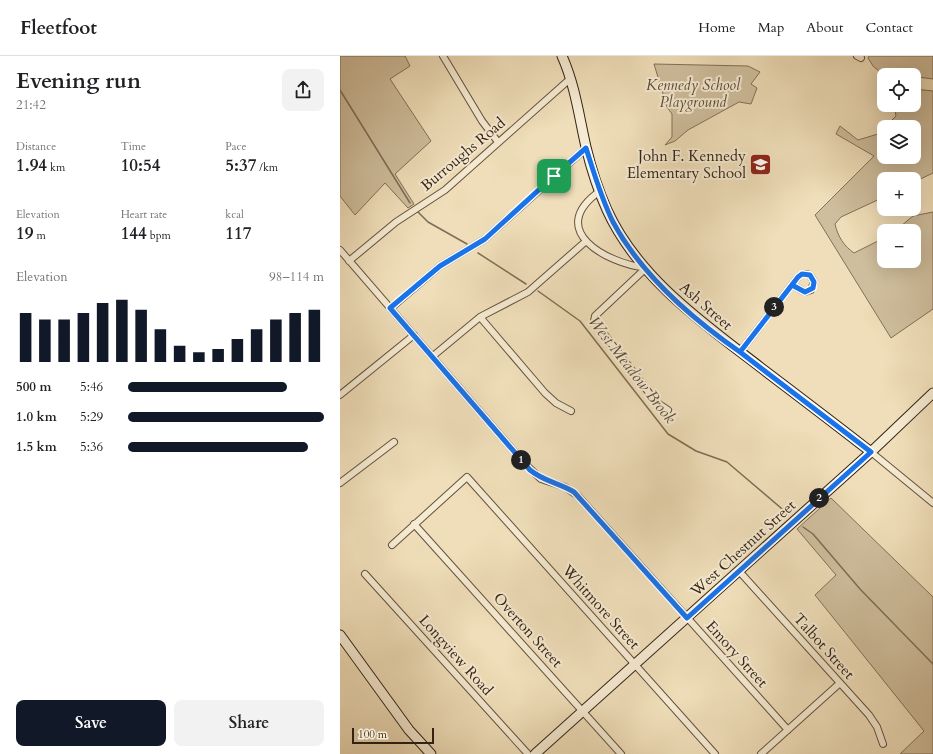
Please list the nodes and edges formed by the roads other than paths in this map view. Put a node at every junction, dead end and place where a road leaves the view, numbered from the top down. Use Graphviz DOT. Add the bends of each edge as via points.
graph roads {
  1 [pos="443,56"];
  2 [pos="565,57"];
  3 [pos="571,78"];
  4 [pos="498,142"];
  5 [pos="586,148"];
  6 [pos="600,191"];
  7 [pos="585,242"];
  8 [pos="340,250"];
  9 [pos="350,261"];
  10 [pos="646,268"];
  11 [pos="792,285"];
  12 [pos="390,308"];
  13 [pos="480,317"];
  14 [pos="414,335"];
  15 [pos="740,352"];
  16 [pos="433,356"];
  17 [pos="933,393"];
  18 [pos="340,395"];
  19 [pos="668,410"];
  20 [pos="571,411"];
  21 [pos="394,442"];
  22 [pos="871,452"];
  23 [pos="340,484"];
  24 [pos="933,503"];
  25 [pos="414,524"];
  26 [pos="392,545"];
  27 [pos="739,571"];
  28 [pos="365,574"];
  29 [pos="687,618"];
  30 [pos="340,635"];
  31 [pos="635,664"];
  32 [pos="840,683"];
  33 [pos="583,711"];
  34 [pos="788,730"];
  35 [pos="883,744"];
  36 [pos="431,754"];
  37 [pos="528,754"];
  38 [pos="536,754"];
  39 [pos="621,754"];
  40 [pos="715,754"];
  41 [pos="761,754"];
  1 -- 4 [label="street" via="482,121"];
  2 -- 3 [label="street, Ash Street"];
  3 -- 4 [label="street, Burroughs Road"];
  3 -- 5 [label="street, Ash Street"];
  4 -- 9 [label="street, Burroughs Road" via="445,190 396,222"];
  5 -- 6 [label="street, Ash Street"];
  5 -- 12 [label="street" via="485,239 440,266"];
  6 -- 7 [label="street" via="586,203 580,218 579,230"];
  6 -- 10 [label="street, Ash Street" via="618,229"];
  7 -- 10 [label="street" via="621,263"];
  7 -- 13 [label="street" via="528,292"];
  8 -- 9 [label="street, Emory Street"];
  9 -- 12 [label="street, Emory Street"];
  10 -- 15 [label="street, Ash Street" via="686,308"];
  10 -- 19 [label="street" via="595,316 594,321 656,402"];
  11 -- 15 [label="street"];
  12 -- 14 [label="street, Emory Street"];
  13 -- 16 [label="street"];
  13 -- 20 [label="street" via="545,393"];
  14 -- 16 [label="street, Emory Street"];
  14 -- 18 [label="street"];
  15 -- 22 [label="street, Ash Street"];
  16 -- 29 [label="street, Emory Street" via="530,470 541,479 560,484 574,492"];
  17 -- 22 [label="street, West Chestnut Street"];
  21 -- 23 [label="street"];
  22 -- 24 [label="street, Ash Street"];
  22 -- 27 [label="street, West Chestnut Street"];
  25 -- 26 [label="street"];
  25 -- 31 [label="street, Whitmore Street" via="467,477"];
  25 -- 33 [label="street, Overton Street"];
  27 -- 29 [label="street, West Chestnut Street"];
  27 -- 32 [label="street, Talbot Street"];
  28 -- 37 [label="street, Longview Road"];
  29 -- 31 [label="street, West Chestnut Street"];
  29 -- 34 [label="street, Emory Street"];
  30 -- 36 [label="street" via="409,730"];
  31 -- 33 [label="street, West Chestnut Street"];
  31 -- 40 [label="street, Whitmore Street"];
  32 -- 34 [label="street"];
  32 -- 35 [label="street, Talbot Street" via="873,721"];
  33 -- 38 [label="street, West Chestnut Street"];
  33 -- 39 [label="street, Overton Street"];
  34 -- 41 [label="street"];
}
